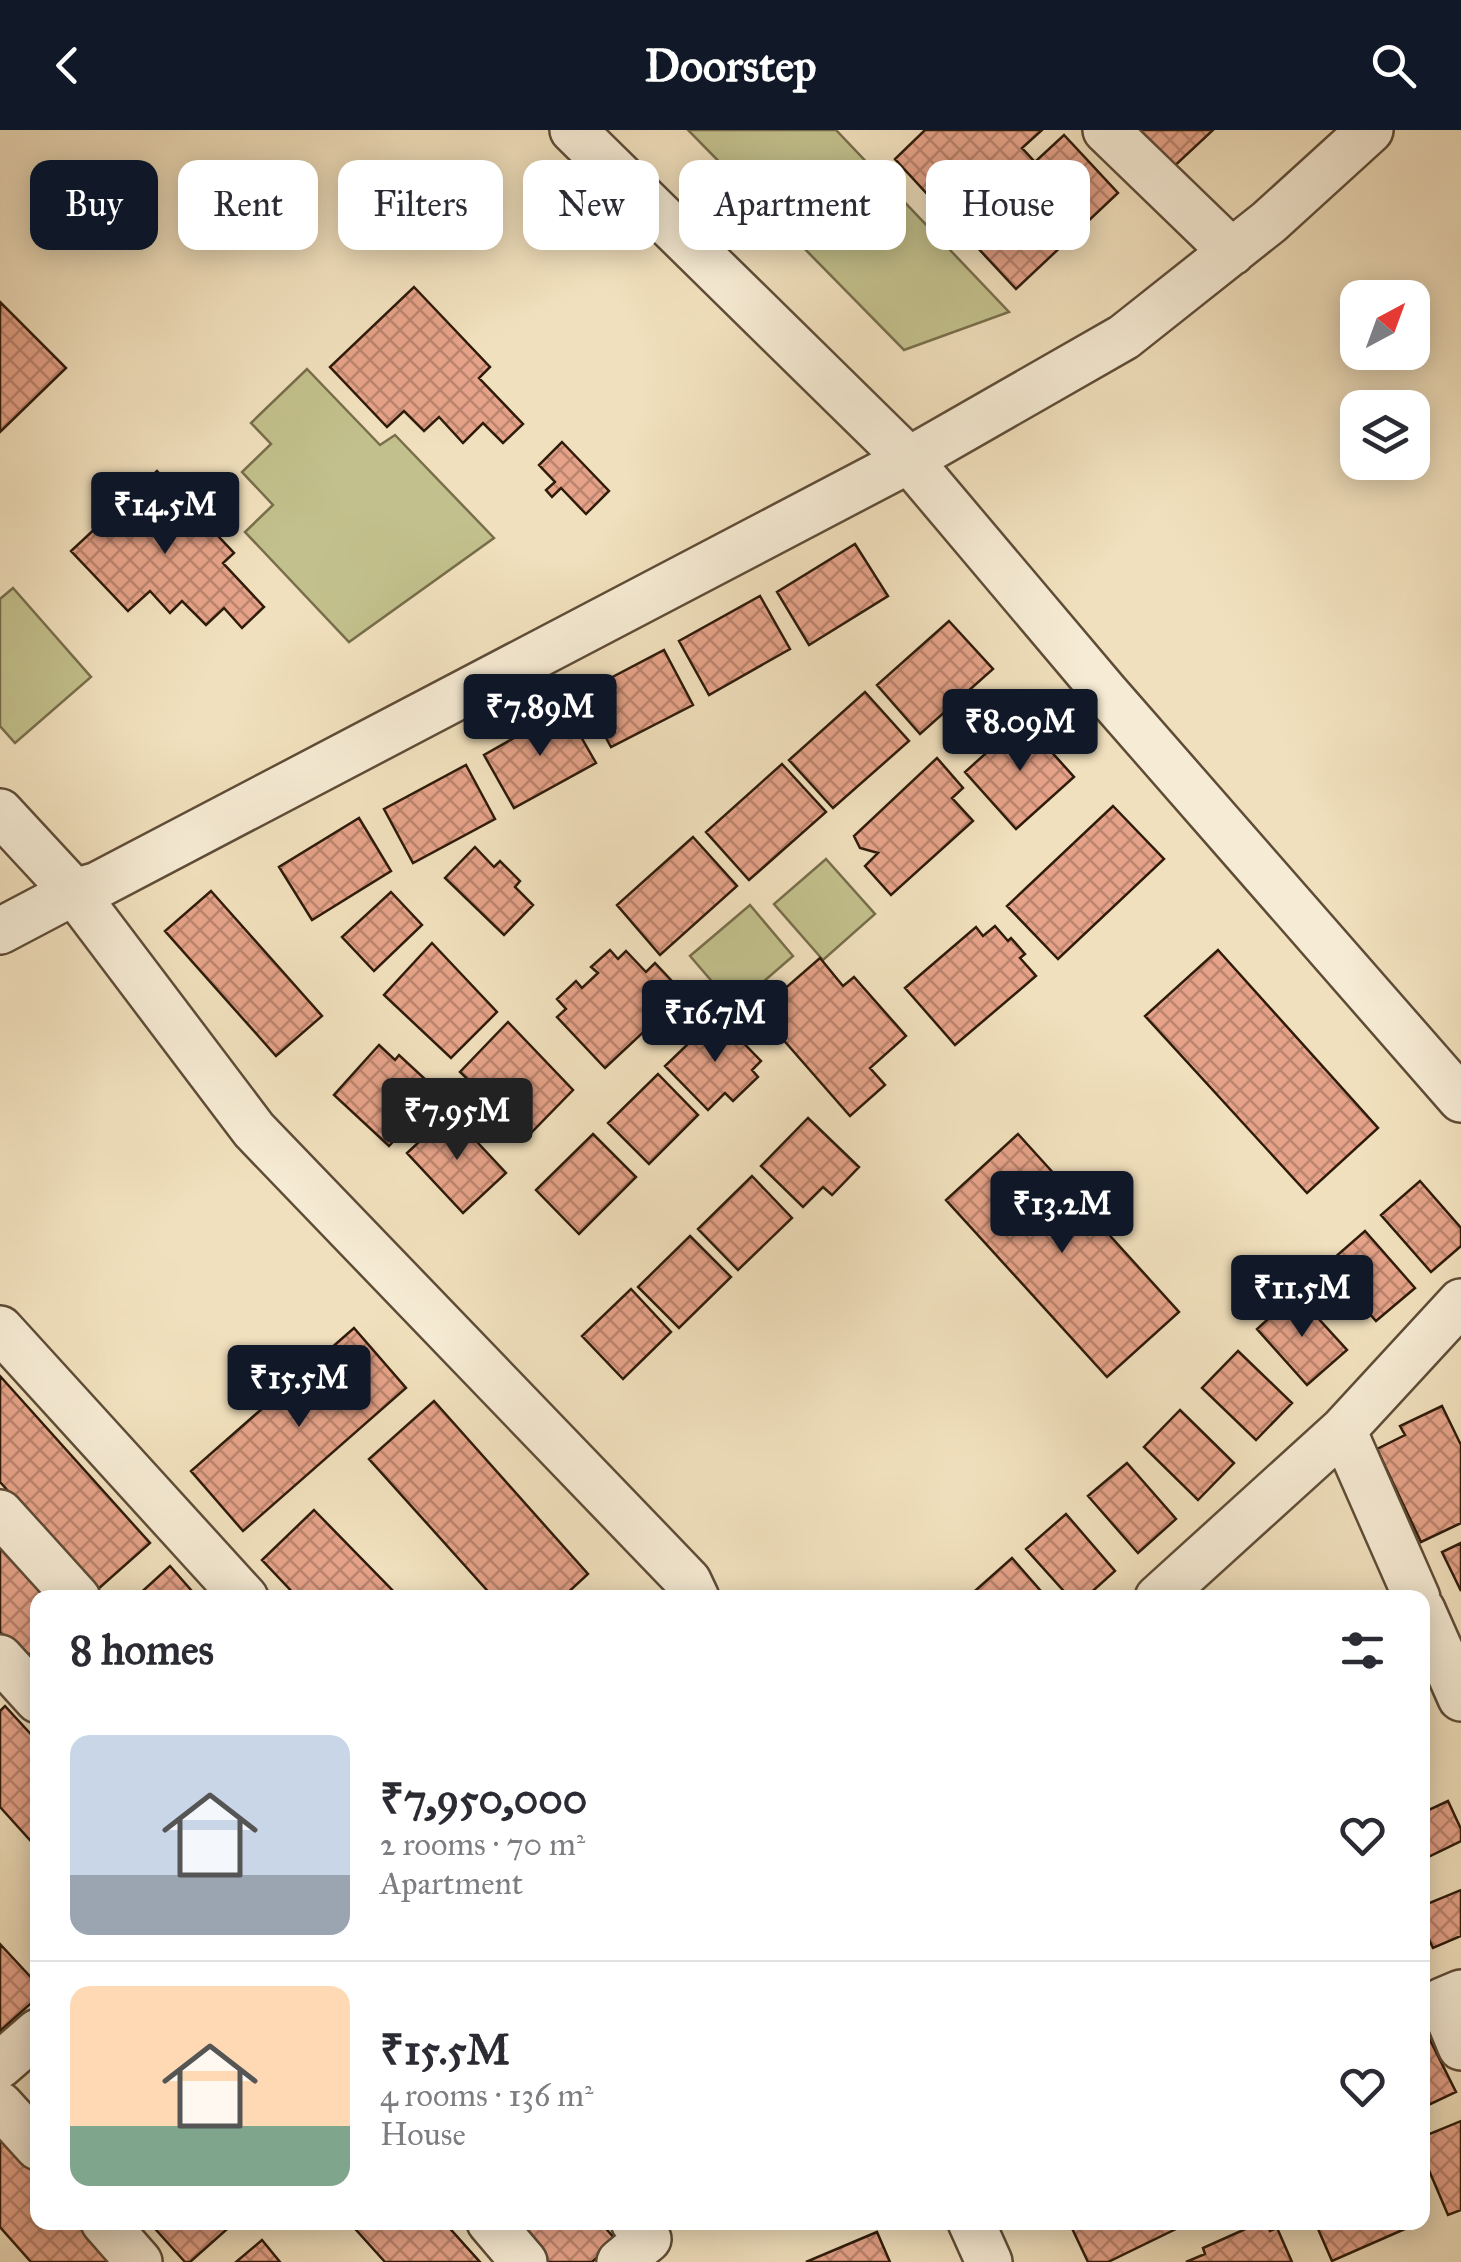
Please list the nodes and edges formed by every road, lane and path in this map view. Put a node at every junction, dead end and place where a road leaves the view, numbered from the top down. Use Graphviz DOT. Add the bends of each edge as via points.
graph roads {
  1 [pos="573,130"];
  2 [pos="1106,130"];
  3 [pos="1370,130"];
  4 [pos="1232,252"];
  5 [pos="910,460"];
  6 [pos="0,812"];
  7 [pos="74,892"];
  8 [pos="0,931"];
  9 [pos="1461,1098"];
  10 [pos="1461,1302"];
  11 [pos="0,1329"];
  12 [pos="1343,1430"];
  13 [pos="0,1513"];
  14 [pos="70,1590"];
  15 [pos="238,1590"];
  16 [pos="692,1590"];
  17 [pos="1167,1590"];
  18 [pos="1413,1590"];
  19 [pos="1430,1628"];
  20 [pos="0,1658"];
  21 [pos="30,1691"];
  22 [pos="1461,1698"];
  23 [pos="1461,1993"];
  24 [pos="30,2039"];
  25 [pos="1461,2047"];
  26 [pos="0,2065"];
  27 [pos="0,2105"];
  28 [pos="30,2139"];
  29 [pos="111,2230"];
  30 [pos="497,2230"];
  31 [pos="641,2230"];
  32 [pos="975,2230"];
  33 [pos="139,2262"];
  34 [pos="524,2262"];
  35 [pos="620,2262"];
  36 [pos="989,2262"];
  1 -- 5 [label="street"];
  2 -- 4 [label="street"];
  3 -- 4 [label="street"];
  4 -- 5 [label="street" via="1124,337"];
  5 -- 7 [label="street" via="98,886"];
  5 -- 9 [label="street"];
  6 -- 7 [label="street"];
  7 -- 8 [label="street"];
  7 -- 16 [label="street" via="254,1130"];
  10 -- 12 [label="street"];
  11 -- 15 [label="street"];
  12 -- 17 [label="street"];
  12 -- 18 [label="street"];
  13 -- 14 [label="street"];
  19 -- 22 [label="street"];
  20 -- 21 [label="street"];
  23 -- 25 [label="street" via="1442,2001"];
  24 -- 26 [label="street"];
  27 -- 28 [label="street"];
  29 -- 33 [label="street"];
  30 -- 34 [label="street"];
  31 -- 35 [label="street" via="648,2239"];
  32 -- 36 [label="street"];
}
